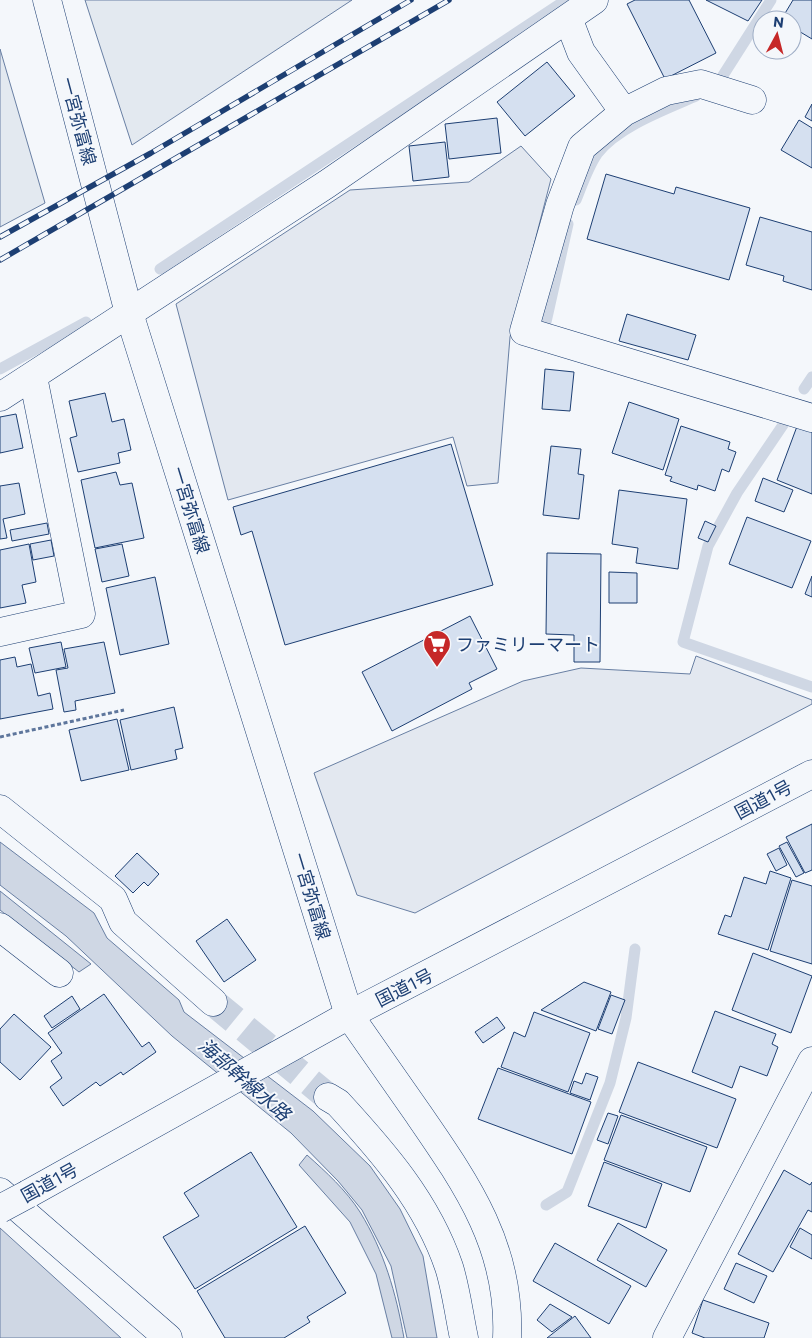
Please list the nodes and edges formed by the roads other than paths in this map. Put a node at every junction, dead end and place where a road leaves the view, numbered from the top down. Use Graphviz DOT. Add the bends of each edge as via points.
graph roads {
  1 [pos="47,0"];
  2 [pos="594,0"];
  3 [pos="568,18"];
  4 [pos="752,100"];
  5 [pos="624,112"];
  6 [pos="129,313"];
  7 [pos="33,377"];
  8 [pos="0,397"];
  9 [pos="812,418"];
  10 [pos="0,632"];
  11 [pos="812,774"];
  12 [pos="0,809"];
  13 [pos="0,927"];
  14 [pos="59,973"];
  15 [pos="213,1002"];
  16 [pos="349,1015"];
  17 [pos="812,1061"];
  18 [pos="328,1096"];
  19 [pos="0,1192"];
  20 [pos="0,1208"];
  21 [pos="168,1338"];
  22 [pos="464,1338"];
  23 [pos="507,1338"];
  24 [pos="667,1338"];
  1 -- 6 [label="main road, 一宮弥富線"];
  2 -- 3 [label="main road"];
  3 -- 5 [label="main road" via="581,52"];
  3 -- 6 [label="main road" via="327,184"];
  4 -- 5 [label="main road" via="701,84 666,91"];
  5 -- 9 [label="main road" via="582,146 560,205 524,331"];
  6 -- 7 [label="main road"];
  6 -- 16 [label="main road, 一宮弥富線"];
  7 -- 8 [label="main road"];
  7 -- 10 [label="main road" via="81,614"];
  11 -- 16 [label="main road, 国道1号"];
  12 -- 15 [label="main road" via="113,899 123,922"];
  13 -- 14 [label="main road"];
  16 -- 20 [label="main road, 国道1号, bridge"];
  16 -- 23 [label="main road, 一宮弥富線" via="471,1192 494,1244 505,1292"];
  17 -- 24 [label="main road"];
  18 -- 22 [label="main road" via="387,1157 426,1212 449,1267"];
  19 -- 21 [label="main road"];
}
